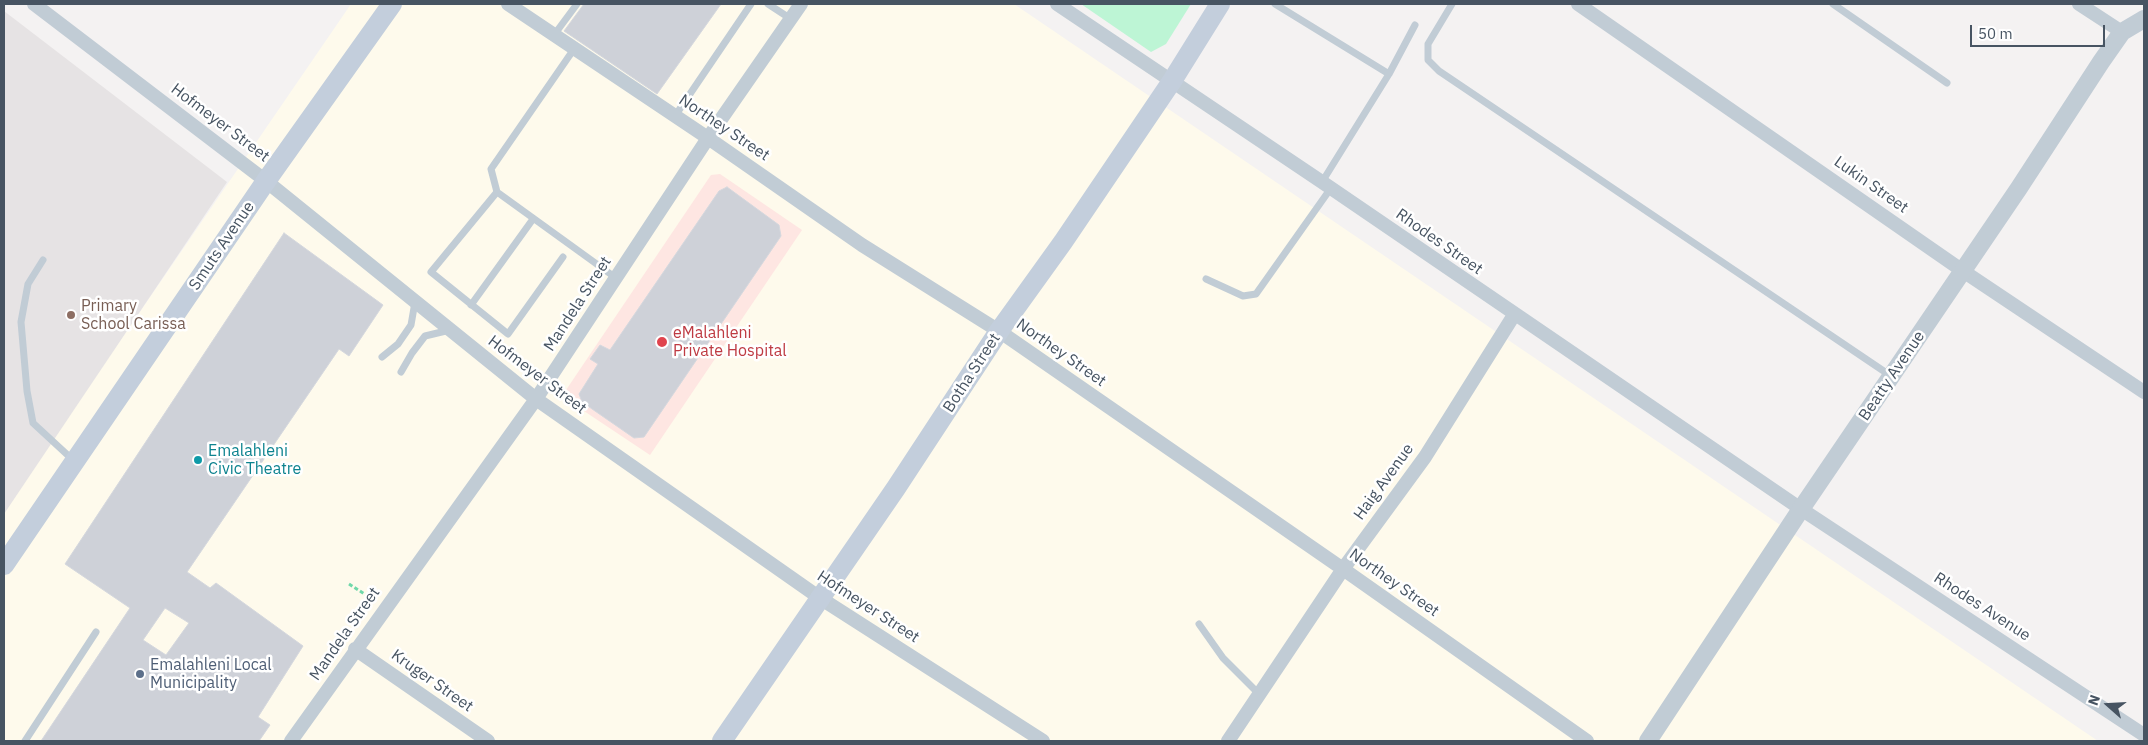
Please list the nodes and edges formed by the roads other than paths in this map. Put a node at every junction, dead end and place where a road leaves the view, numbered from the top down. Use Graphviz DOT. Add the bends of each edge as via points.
graph roads {
  1 [pos="34,4"];
  2 [pos="392,4"];
  3 [pos="508,4"];
  4 [pos="577,4"];
  5 [pos="751,4"];
  6 [pos="768,4"];
  7 [pos="802,4"];
  8 [pos="1057,4"];
  9 [pos="1220,4"];
  10 [pos="1275,4"];
  11 [pos="1452,4"];
  12 [pos="1578,4"];
  13 [pos="1832,4"];
  14 [pos="2079,4"];
  15 [pos="791,19"];
  16 [pos="2144,19"];
  17 [pos="1415,25"];
  18 [pos="2122,32"];
  19 [pos="554,35"];
  20 [pos="574,49"];
  21 [pos="1389,74"];
  22 [pos="1172,81"];
  23 [pos="1947,83"];
  24 [pos="675,116"];
  25 [pos="708,138"];
  26 [pos="266,181"];
  27 [pos="1327,185"];
  28 [pos="497,192"];
  29 [pos="533,219"];
  30 [pos="563,257"];
  31 [pos="43,260"];
  32 [pos="1963,271"];
  33 [pos="616,278"];
  34 [pos="1206,279"];
  35 [pos="415,301"];
  36 [pos="471,304"];
  37 [pos="1514,315"];
  38 [pos="450,330"];
  39 [pos="999,332"];
  40 [pos="382,357"];
  41 [pos="402,372"];
  42 [pos="1891,376"];
  43 [pos="2144,392"];
  44 [pos="536,400"];
  45 [pos="75,462"];
  46 [pos="1801,509"];
  47 [pos="4,565"];
  48 [pos="1343,569"];
  49 [pos="820,598"];
  50 [pos="1199,624"];
  51 [pos="96,632"];
  52 [pos="355,649"];
  53 [pos="1260,694"];
  54 [pos="2144,735"];
  55 [pos="25,741"];
  56 [pos="291,741"];
  57 [pos="488,741"];
  58 [pos="722,741"];
  59 [pos="1043,741"];
  60 [pos="1228,741"];
  61 [pos="1587,741"];
  62 [pos="1648,741"];
  1 -- 26 [label="street, Hofmeyer Street"];
  2 -- 26 [label="main road, Smuts Avenue"];
  3 -- 19 [label="street, Northey Street"];
  4 -- 19 [label="lane"];
  5 -- 24 [label="lane"];
  6 -- 15 [label="lane"];
  7 -- 15 [label="street, Mandela Street"];
  8 -- 22 [label="street, Rhodes Street"];
  9 -- 22 [label="main road, Botha Street"];
  10 -- 21 [label="lane"];
  11 -- 42 [label="lane" via="1428,44 1428,60 1439,70"];
  12 -- 32 [label="street, Lukin Street"];
  13 -- 23 [label="lane"];
  14 -- 18 [label="street"];
  15 -- 25 [label="street, Mandela Street"];
  16 -- 18 [label="street, Beatty Avenue"];
  17 -- 21 [label="lane"];
  18 -- 32 [label="street, Beatty Avenue"];
  19 -- 20 [label="street, Northey Street"];
  20 -- 24 [label="street, Northey Street"];
  20 -- 28 [label="lane" via="491,168"];
  21 -- 27 [label="lane"];
  22 -- 27 [label="street, Rhodes Street"];
  22 -- 39 [label="main road, Botha Street"];
  24 -- 25 [label="street, Northey Street"];
  25 -- 33 [label="street, Mandela Street"];
  25 -- 39 [label="street, Northey Street" via="862,245"];
  26 -- 35 [label="street, Hofmeyer Street"];
  26 -- 45 [label="main road, Smuts Avenue"];
  27 -- 34 [label="lane" via="1256,294 1243,296"];
  27 -- 37 [label="street, Rhodes Street"];
  28 -- 29 [label="lane"];
  28 -- 36 [label="lane" via="431,272"];
  29 -- 33 [label="lane"];
  29 -- 36 [label="lane"];
  30 -- 36 [label="lane" via="508,334"];
  31 -- 45 [label="lane" via="28,284 20,322 27,391 34,423"];
  32 -- 42 [label="street, Beatty Avenue"];
  32 -- 43 [label="street, Lukin Street"];
  33 -- 44 [label="street, Mandela Street"];
  35 -- 38 [label="street, Hofmeyer Street"];
  35 -- 40 [label="lane" via="411,325 398,344"];
  37 -- 46 [label="street, Rhodes Street"];
  37 -- 48 [label="street, Haig Avenue" via="1425,457"];
  38 -- 41 [label="lane" via="425,336"];
  38 -- 44 [label="street, Hofmeyer Street"];
  39 -- 48 [label="street, Northey Street"];
  39 -- 49 [label="main road, Botha Street"];
  42 -- 46 [label="street, Beatty Avenue"];
  44 -- 49 [label="street, Hofmeyer Street"];
  44 -- 52 [label="street, Mandela Street"];
  45 -- 47 [label="main road, Smuts Avenue"];
  46 -- 54 [label="street, Rhodes Avenue"];
  46 -- 62 [label="street, Beatty Avenue"];
  48 -- 53 [label="street, Haig Avenue"];
  48 -- 61 [label="street, Northey Street"];
  49 -- 58 [label="main road, Botha Street"];
  49 -- 59 [label="street, Hofmeyer Street"];
  50 -- 53 [label="lane" via="1223,658"];
  51 -- 55 [label="lane"];
  52 -- 56 [label="street, Mandela Street"];
  52 -- 57 [label="street, Kruger Street"];
  53 -- 60 [label="street, Haig Avenue"];
}
